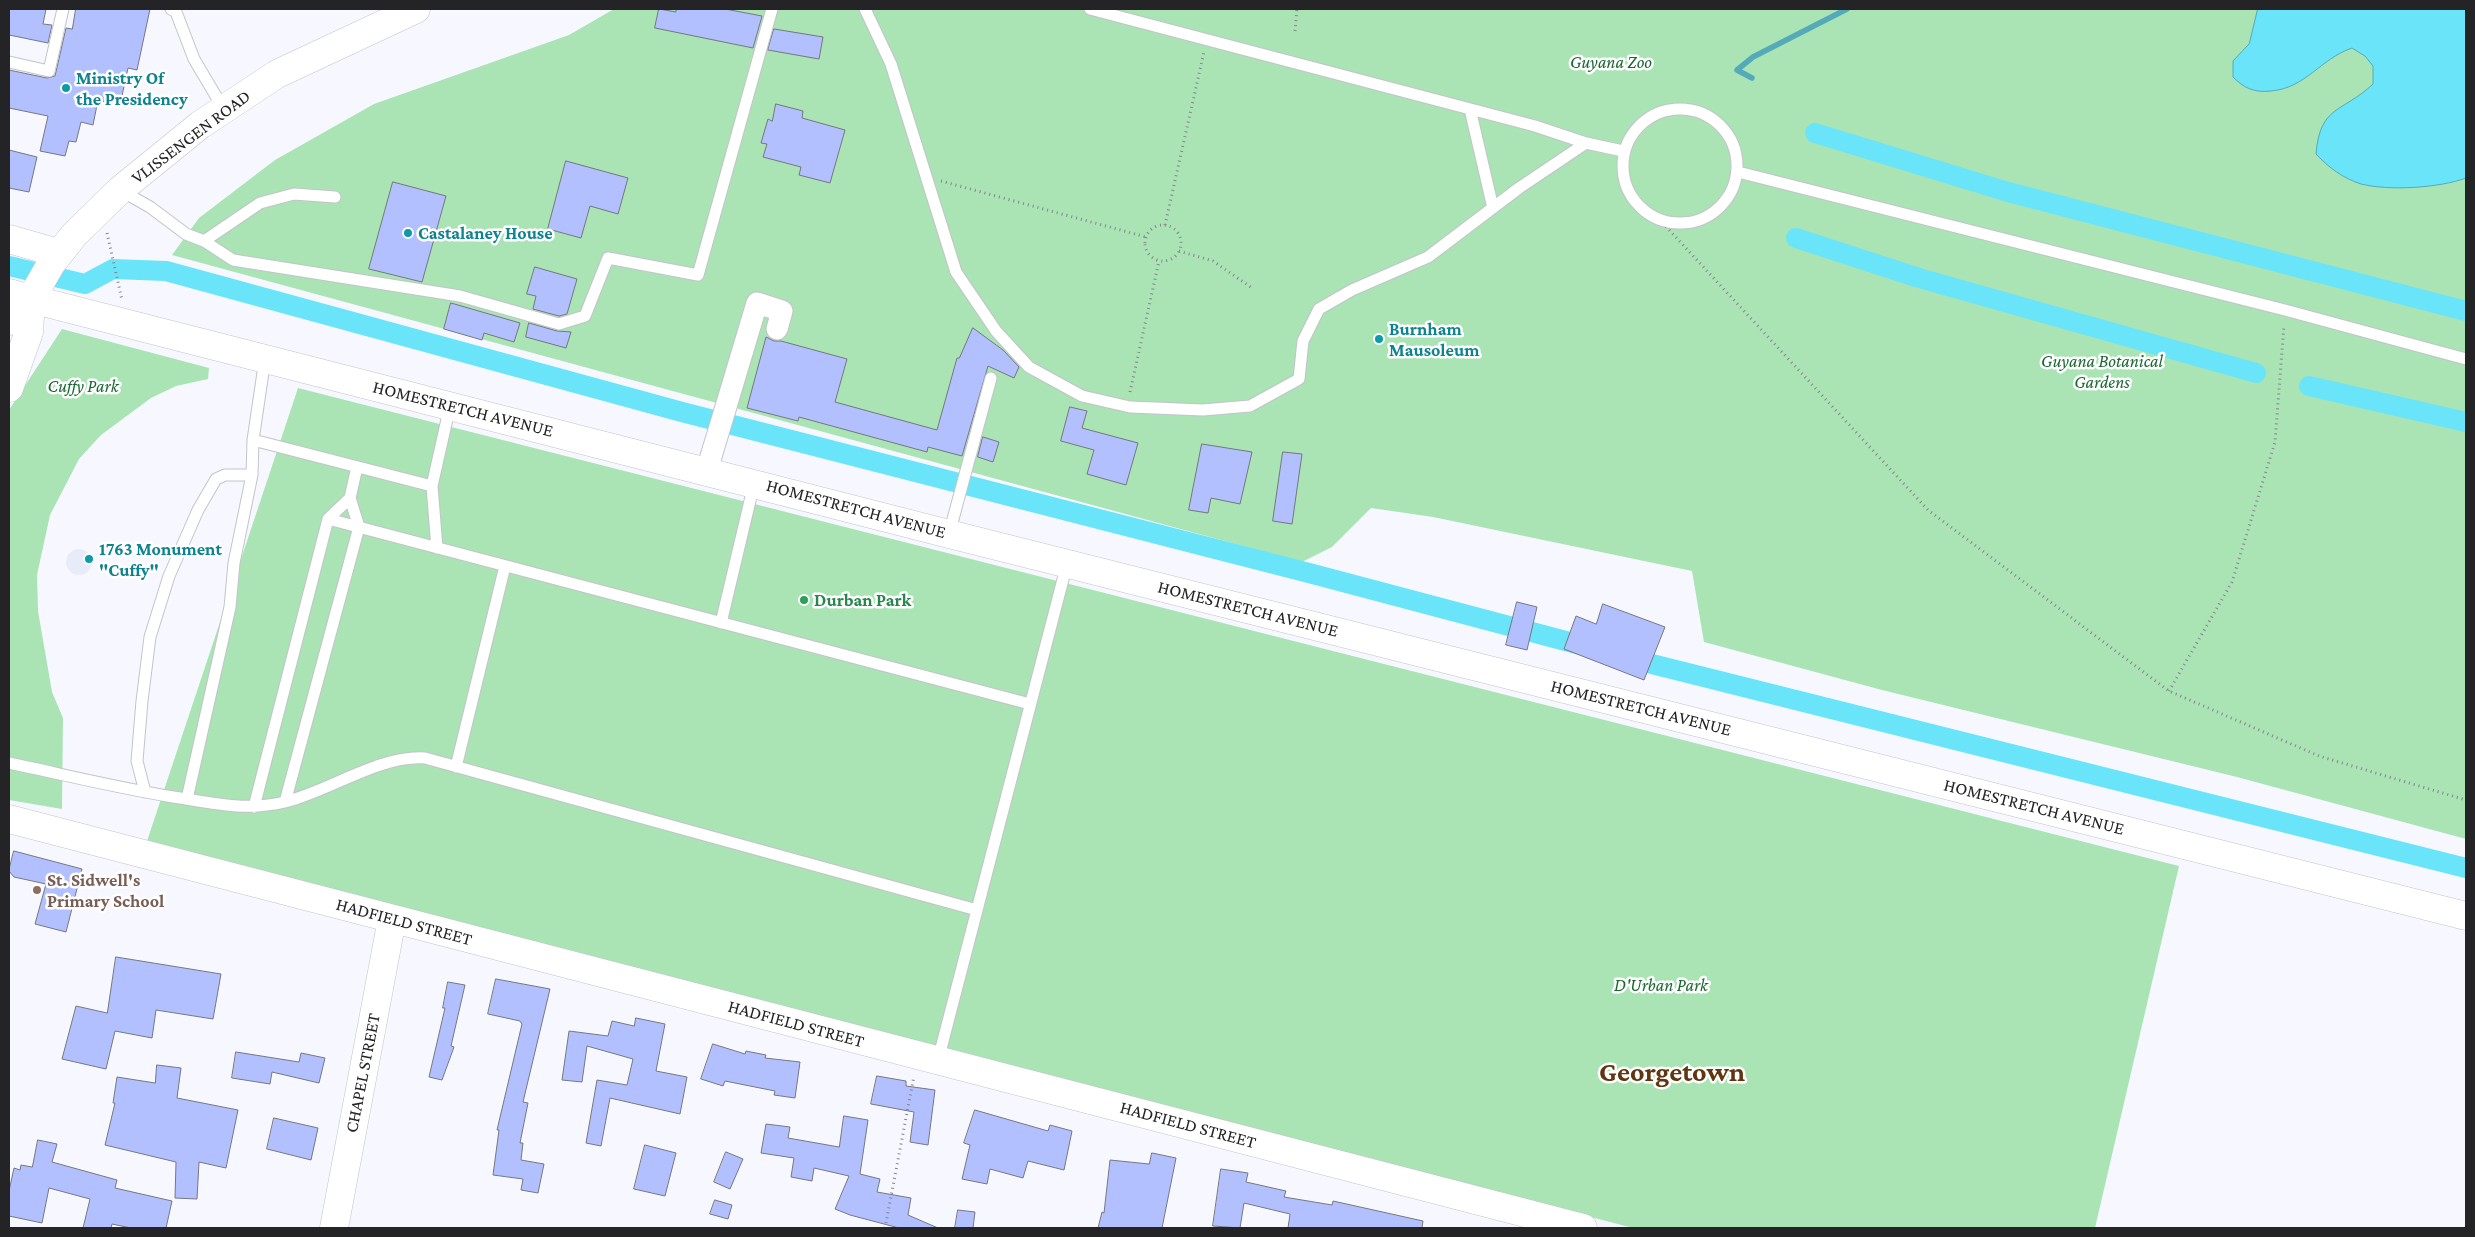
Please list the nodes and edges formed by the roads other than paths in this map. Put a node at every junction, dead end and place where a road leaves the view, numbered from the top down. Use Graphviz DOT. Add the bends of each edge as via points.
graph roads {
  1 [pos="64,9"];
  2 [pos="171,9"];
  3 [pos="416,9"];
  4 [pos="772,9"];
  5 [pos="865,9"];
  6 [pos="1090,9"];
  7 [pos="9,62"];
  8 [pos="223,108"];
  9 [pos="1470,109"];
  10 [pos="1586,143"];
  11 [pos="1623,150"];
  12 [pos="1738,172"];
  13 [pos="120,190"];
  14 [pos="335,197"];
  15 [pos="1493,208"];
  16 [pos="9,239"];
  17 [pos="204,241"];
  18 [pos="37,278"];
  19 [pos="9,321"];
  20 [pos="778,329"];
  21 [pos="265,357"];
  22 [pos="2466,359"];
  23 [pos="991,378"];
  24 [pos="9,388"];
  25 [pos="450,406"];
  26 [pos="253,440"];
  27 [pos="357,467"];
  28 [pos="707,470"];
  29 [pos="252,475"];
  30 [pos="755,483"];
  31 [pos="432,486"];
  32 [pos="350,498"];
  33 [pos="328,519"];
  34 [pos="359,527"];
  35 [pos="949,534"];
  36 [pos="437,548"];
  37 [pos="1067,563"];
  38 [pos="505,566"];
  39 [pos="721,623"];
  40 [pos="1030,704"];
  41 [pos="9,763"];
  42 [pos="456,766"];
  43 [pos="145,792"];
  44 [pos="187,799"];
  45 [pos="285,802"];
  46 [pos="254,806"];
  47 [pos="9,819"];
  48 [pos="977,910"];
  49 [pos="2466,916"];
  50 [pos="392,919"];
  51 [pos="928,1058"];
  52 [pos="334,1228"];
  53 [pos="1583,1228"];
  1 -- 7 [label="lane" via="49,71"];
  2 -- 8 [label="lane" via="176,12 194,59"];
  3 -- 8 [label="main road, VLISSENGEN ROAD" via="277,74"];
  4 -- 17 [label="lane" via="698,275 608,258 585,316 559,324 460,296 234,260"];
  5 -- 15 [label="lane" via="891,64 956,272 996,331 1029,367 1082,396 1127,406 1203,410 1250,406 1299,379 1303,341 1319,309 1352,290 1428,257"];
  6 -- 9 [label="lane"];
  8 -- 13 [label="main road, VLISSENGEN ROAD"];
  9 -- 10 [label="lane"];
  9 -- 15 [label="lane"];
  10 -- 11 [label="lane"];
  10 -- 15 [label="lane"];
  11 -- 12 [label="lane" via="1642,122 1673,109 1707,115 1731,139"];
  11 -- 12 [label="lane" via="1625,189 1650,217 1660,219 1688,224 1722,207"];
  12 -- 22 [label="lane"];
  13 -- 17 [label="lane" via="186,234"];
  13 -- 18 [label="main road, VLISSENGEN ROAD"];
  14 -- 17 [label="lane" via="294,194 260,203"];
  16 -- 18 [label="main road, HOMESTRETCH AVENUE"];
  18 -- 19 [label="main road, VLISSENGEN ROAD"];
  18 -- 21 [label="main road, HOMESTRETCH AVENUE"];
  18 -- 24 [label="main road" via="29,332"];
  20 -- 28 [label="street" via="782,311 757,303"];
  21 -- 25 [label="main road, HOMESTRETCH AVENUE"];
  21 -- 26 [label="lane"];
  23 -- 35 [label="lane"];
  25 -- 28 [label="main road, HOMESTRETCH AVENUE"];
  25 -- 31 [label="lane"];
  26 -- 27 [label="lane"];
  26 -- 29 [label="lane"];
  27 -- 31 [label="lane"];
  27 -- 32 [label="lane"];
  28 -- 30 [label="main road, HOMESTRETCH AVENUE"];
  29 -- 43 [label="lane" via="225,475 216,479 198,510 169,576 150,637 142,701 137,761"];
  29 -- 44 [label="lane" via="234,563 230,607"];
  30 -- 35 [label="main road, HOMESTRETCH AVENUE"];
  30 -- 39 [label="lane"];
  31 -- 36 [label="lane"];
  32 -- 33 [label="lane"];
  32 -- 34 [label="lane"];
  33 -- 34 [label="lane"];
  33 -- 46 [label="lane"];
  34 -- 36 [label="lane"];
  34 -- 45 [label="lane"];
  35 -- 37 [label="main road, HOMESTRETCH AVENUE"];
  36 -- 38 [label="lane"];
  37 -- 40 [label="lane"];
  37 -- 49 [label="main road, HOMESTRETCH AVENUE"];
  38 -- 39 [label="lane"];
  38 -- 42 [label="lane"];
  39 -- 40 [label="lane"];
  40 -- 48 [label="lane"];
  41 -- 43 [label="lane"];
  42 -- 45 [label="lane" via="409,757"];
  42 -- 48 [label="lane"];
  43 -- 44 [label="lane"];
  44 -- 46 [label="lane" via="226,807"];
  45 -- 46 [label="lane"];
  47 -- 50 [label="main road, HADFIELD STREET"];
  48 -- 51 [label="lane"];
  50 -- 51 [label="main road, HADFIELD STREET"];
  50 -- 52 [label="main road, CHAPEL STREET"];
  51 -- 53 [label="main road, HADFIELD STREET"];
}
